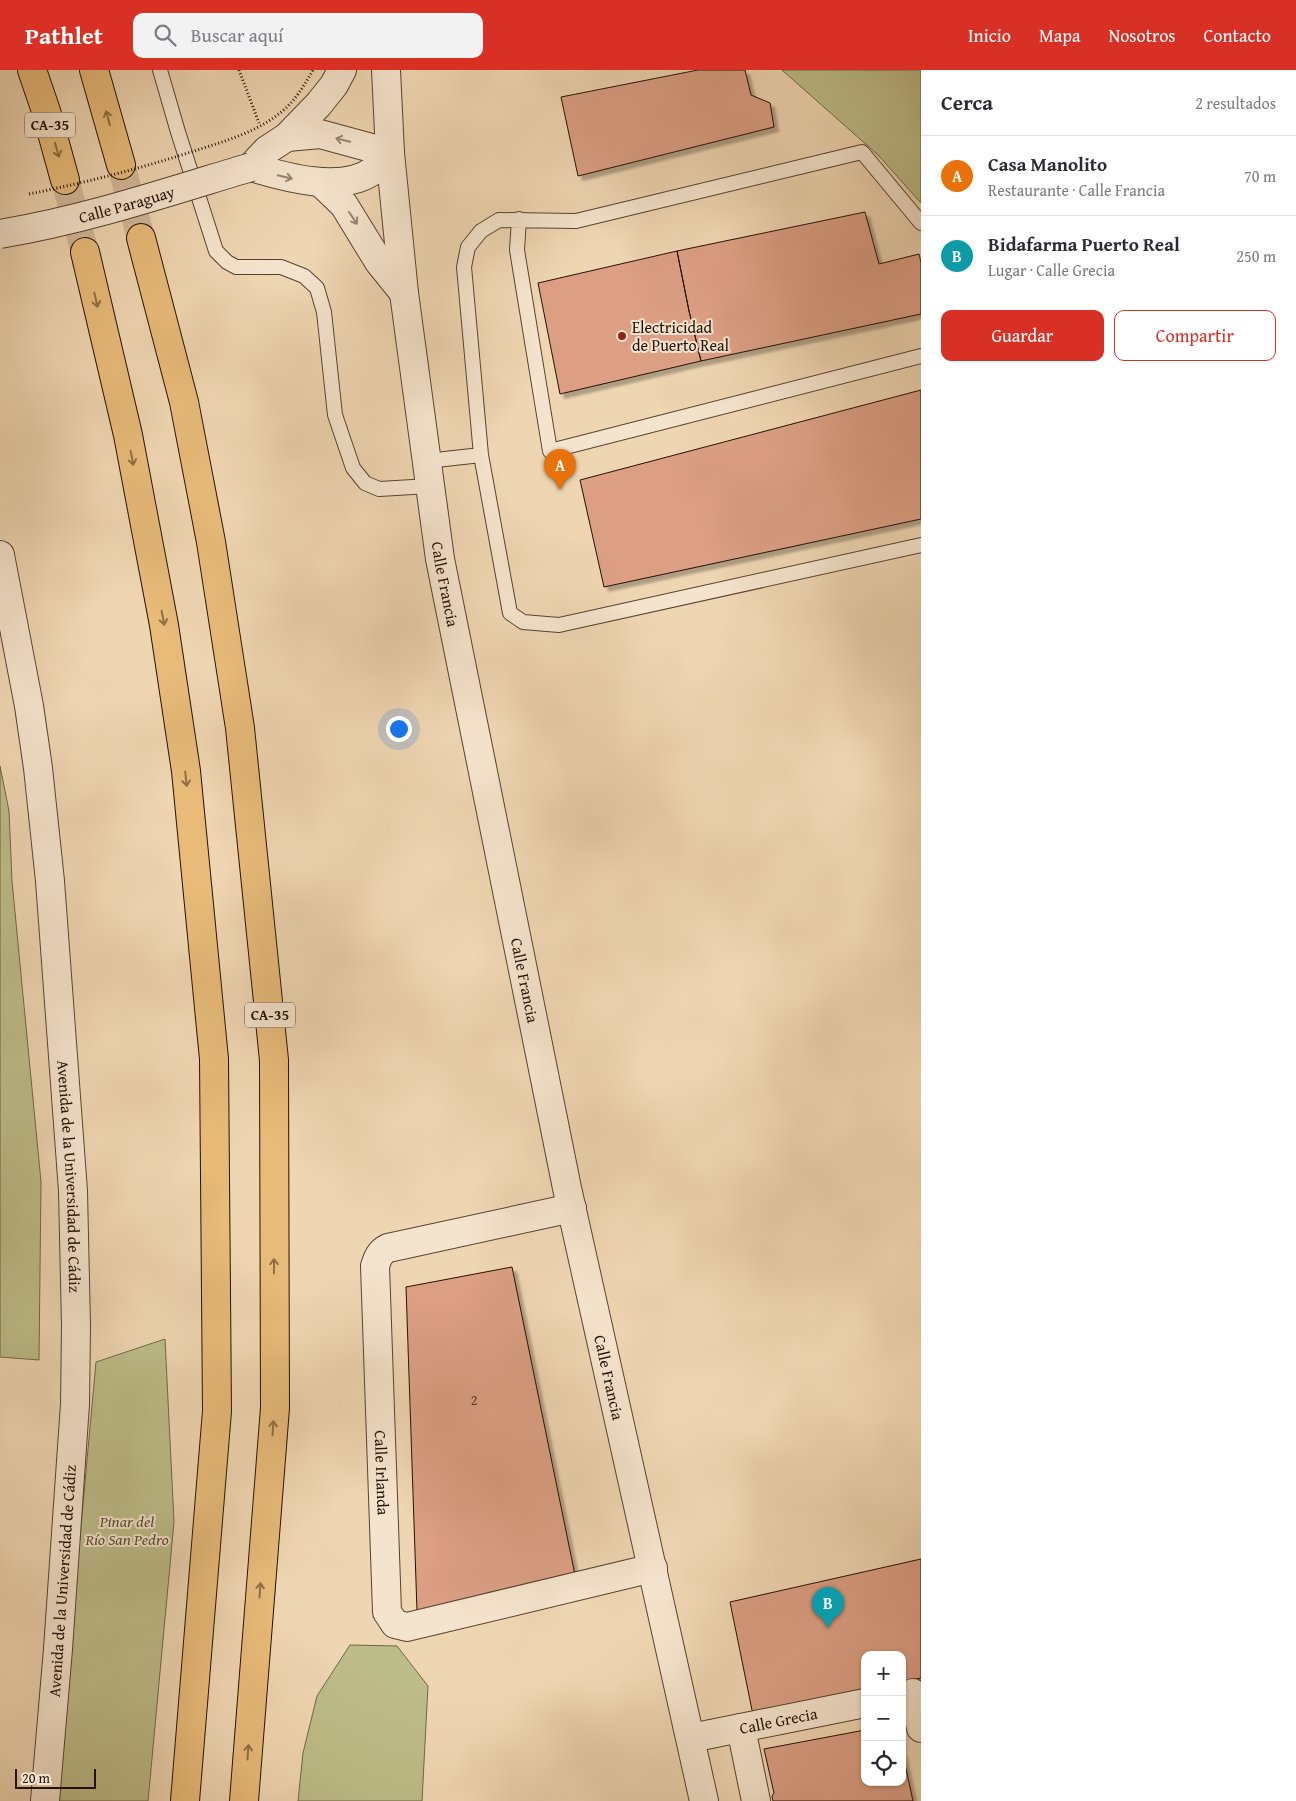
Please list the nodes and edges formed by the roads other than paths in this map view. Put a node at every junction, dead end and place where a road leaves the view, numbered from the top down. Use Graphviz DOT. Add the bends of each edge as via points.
graph roads {
  1 [pos="32,70"];
  2 [pos="94,70"];
  3 [pos="160,70"];
  4 [pos="342,70"];
  5 [pos="386,70"];
  6 [pos="287,137"];
  7 [pos="390,154"];
  8 [pos="121,166"];
  9 [pos="251,167"];
  10 [pos="65,180"];
  11 [pos="320,182"];
  12 [pos="519,219"];
  13 [pos="921,222"];
  14 [pos="0,234"];
  15 [pos="142,238"];
  16 [pos="85,252"];
  17 [pos="404,293"];
  18 [pos="921,356"];
  19 [pos="481,455"];
  20 [pos="429,473"];
  21 [pos="921,545"];
  22 [pos="0,556"];
  23 [pos="8,635"];
  24 [pos="572,1208"];
  25 [pos="653,1568"];
  26 [pos="912,1694"];
  27 [pos="861,1704"];
  28 [pos="741,1728"];
  29 [pos="921,1728"];
  30 [pos="691,1738"];
  31 [pos="45,1801"];
  32 [pos="185,1801"];
  33 [pos="244,1801"];
  34 [pos="704,1801"];
  35 [pos="756,1801"];
  1 -- 10 [label="highway, CA-35, one-way"];
  8 -- 2 [label="highway, one-way"];
  3 -- 20 [label="lane" via="216,251 236,267 281,267 304,276 317,288 324,312 335,415 352,468 365,483 379,489"];
  4 -- 6 [label="street" via="318,105"];
  5 -- 7 [label="street, Calle Francia"];
  7 -- 6 [label="street, one-way" via="320,134"];
  6 -- 9 [label="street" via="267,150"];
  7 -- 11 [label="street" via="373,171 354,179"];
  7 -- 17 [label="street, Calle Francia"];
  9 -- 11 [label="street, one-way" via="290,179"];
  9 -- 14 [label="street, Calle Paraguay, bridge" via="100,212"];
  11 -- 17 [label="street, one-way" via="344,205 379,262"];
  12 -- 13 [label="lane" via="576,221 862,152"];
  12 -- 18 [label="lane" via="517,250 550,451"];
  12 -- 19 [label="lane" via="499,220 481,232 468,247 464,267"];
  33 -- 15 [label="highway, CA-35, one-way" via="275,1408 274,1060 240,728 211,542 184,402"];
  16 -- 32 [label="highway, one-way" via="128,435 164,625 186,771 214,1059 217,1411"];
  17 -- 20 [label="street, Calle Francia"];
  19 -- 20 [label="lane"];
  19 -- 21 [label="lane" via="510,613 523,622 558,625"];
  20 -- 24 [label="street, Calle Francia" via="440,559"];
  22 -- 23 [label="street, Avenida de la Universidad de Cádiz"];
  23 -- 31 [label="street, Avenida de la Universidad de Cádiz" via="29,706 50,881 73,1191 76,1326 72,1444"];
  24 -- 25 [label="street, Calle Francia"];
  24 -- 25 [label="street, Calle Irlanda" via="388,1248 377,1257 387,1612 395,1624 407,1626"];
  25 -- 30 [label="street, Calle Francia"];
  26 -- 29 [label="street"];
  27 -- 28 [label="street, Calle Grecia"];
  28 -- 30 [label="street, Calle Grecia"];
  28 -- 35 [label="street"];
  30 -- 34 [label="street, Calle Francia"];
}
